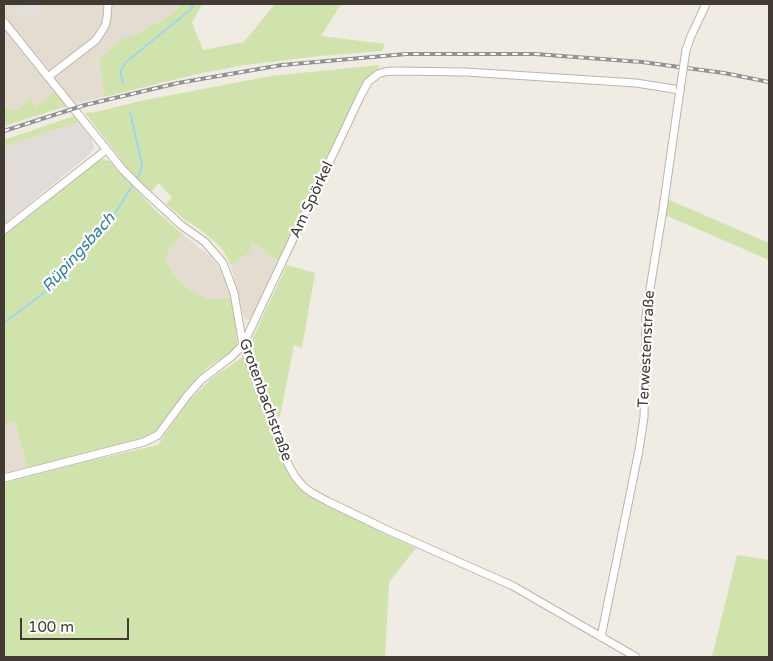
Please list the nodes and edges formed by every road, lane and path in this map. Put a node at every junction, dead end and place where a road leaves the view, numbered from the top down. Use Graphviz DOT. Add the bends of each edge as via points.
graph roads {
  1 [pos="108,4"];
  2 [pos="706,4"];
  3 [pos="4,22"];
  4 [pos="48,76"];
  5 [pos="680,90"];
  6 [pos="106,150"];
  7 [pos="4,230"];
  8 [pos="243,345"];
  9 [pos="4,478"];
  10 [pos="601,637"];
  11 [pos="636,657"];
  1 -- 4 [label="street" via="105,26 96,40"];
  2 -- 5 [label="street, Terwestenstraße, bridge" via="690,36"];
  3 -- 4 [label="street, Grotenbachstraße"];
  4 -- 6 [label="street, Grotenbachstraße"];
  5 -- 8 [label="street, Am Spörkel" via="636,83 475,72 393,71 378,74 368,82 360,97"];
  5 -- 10 [label="street, Terwestenstraße" via="646,317 644,409 639,450"];
  6 -- 7 [label="street"];
  6 -- 8 [label="street, Grotenbachstraße" via="140,188 205,242 223,263 234,292"];
  8 -- 9 [label="street, Am Spörkel" via="201,380 158,435 144,442"];
  8 -- 10 [label="street, Grotenbachstraße" via="282,451 304,487 360,517 513,586"];
  10 -- 11 [label="street, Grotenbachstraße"];
}
